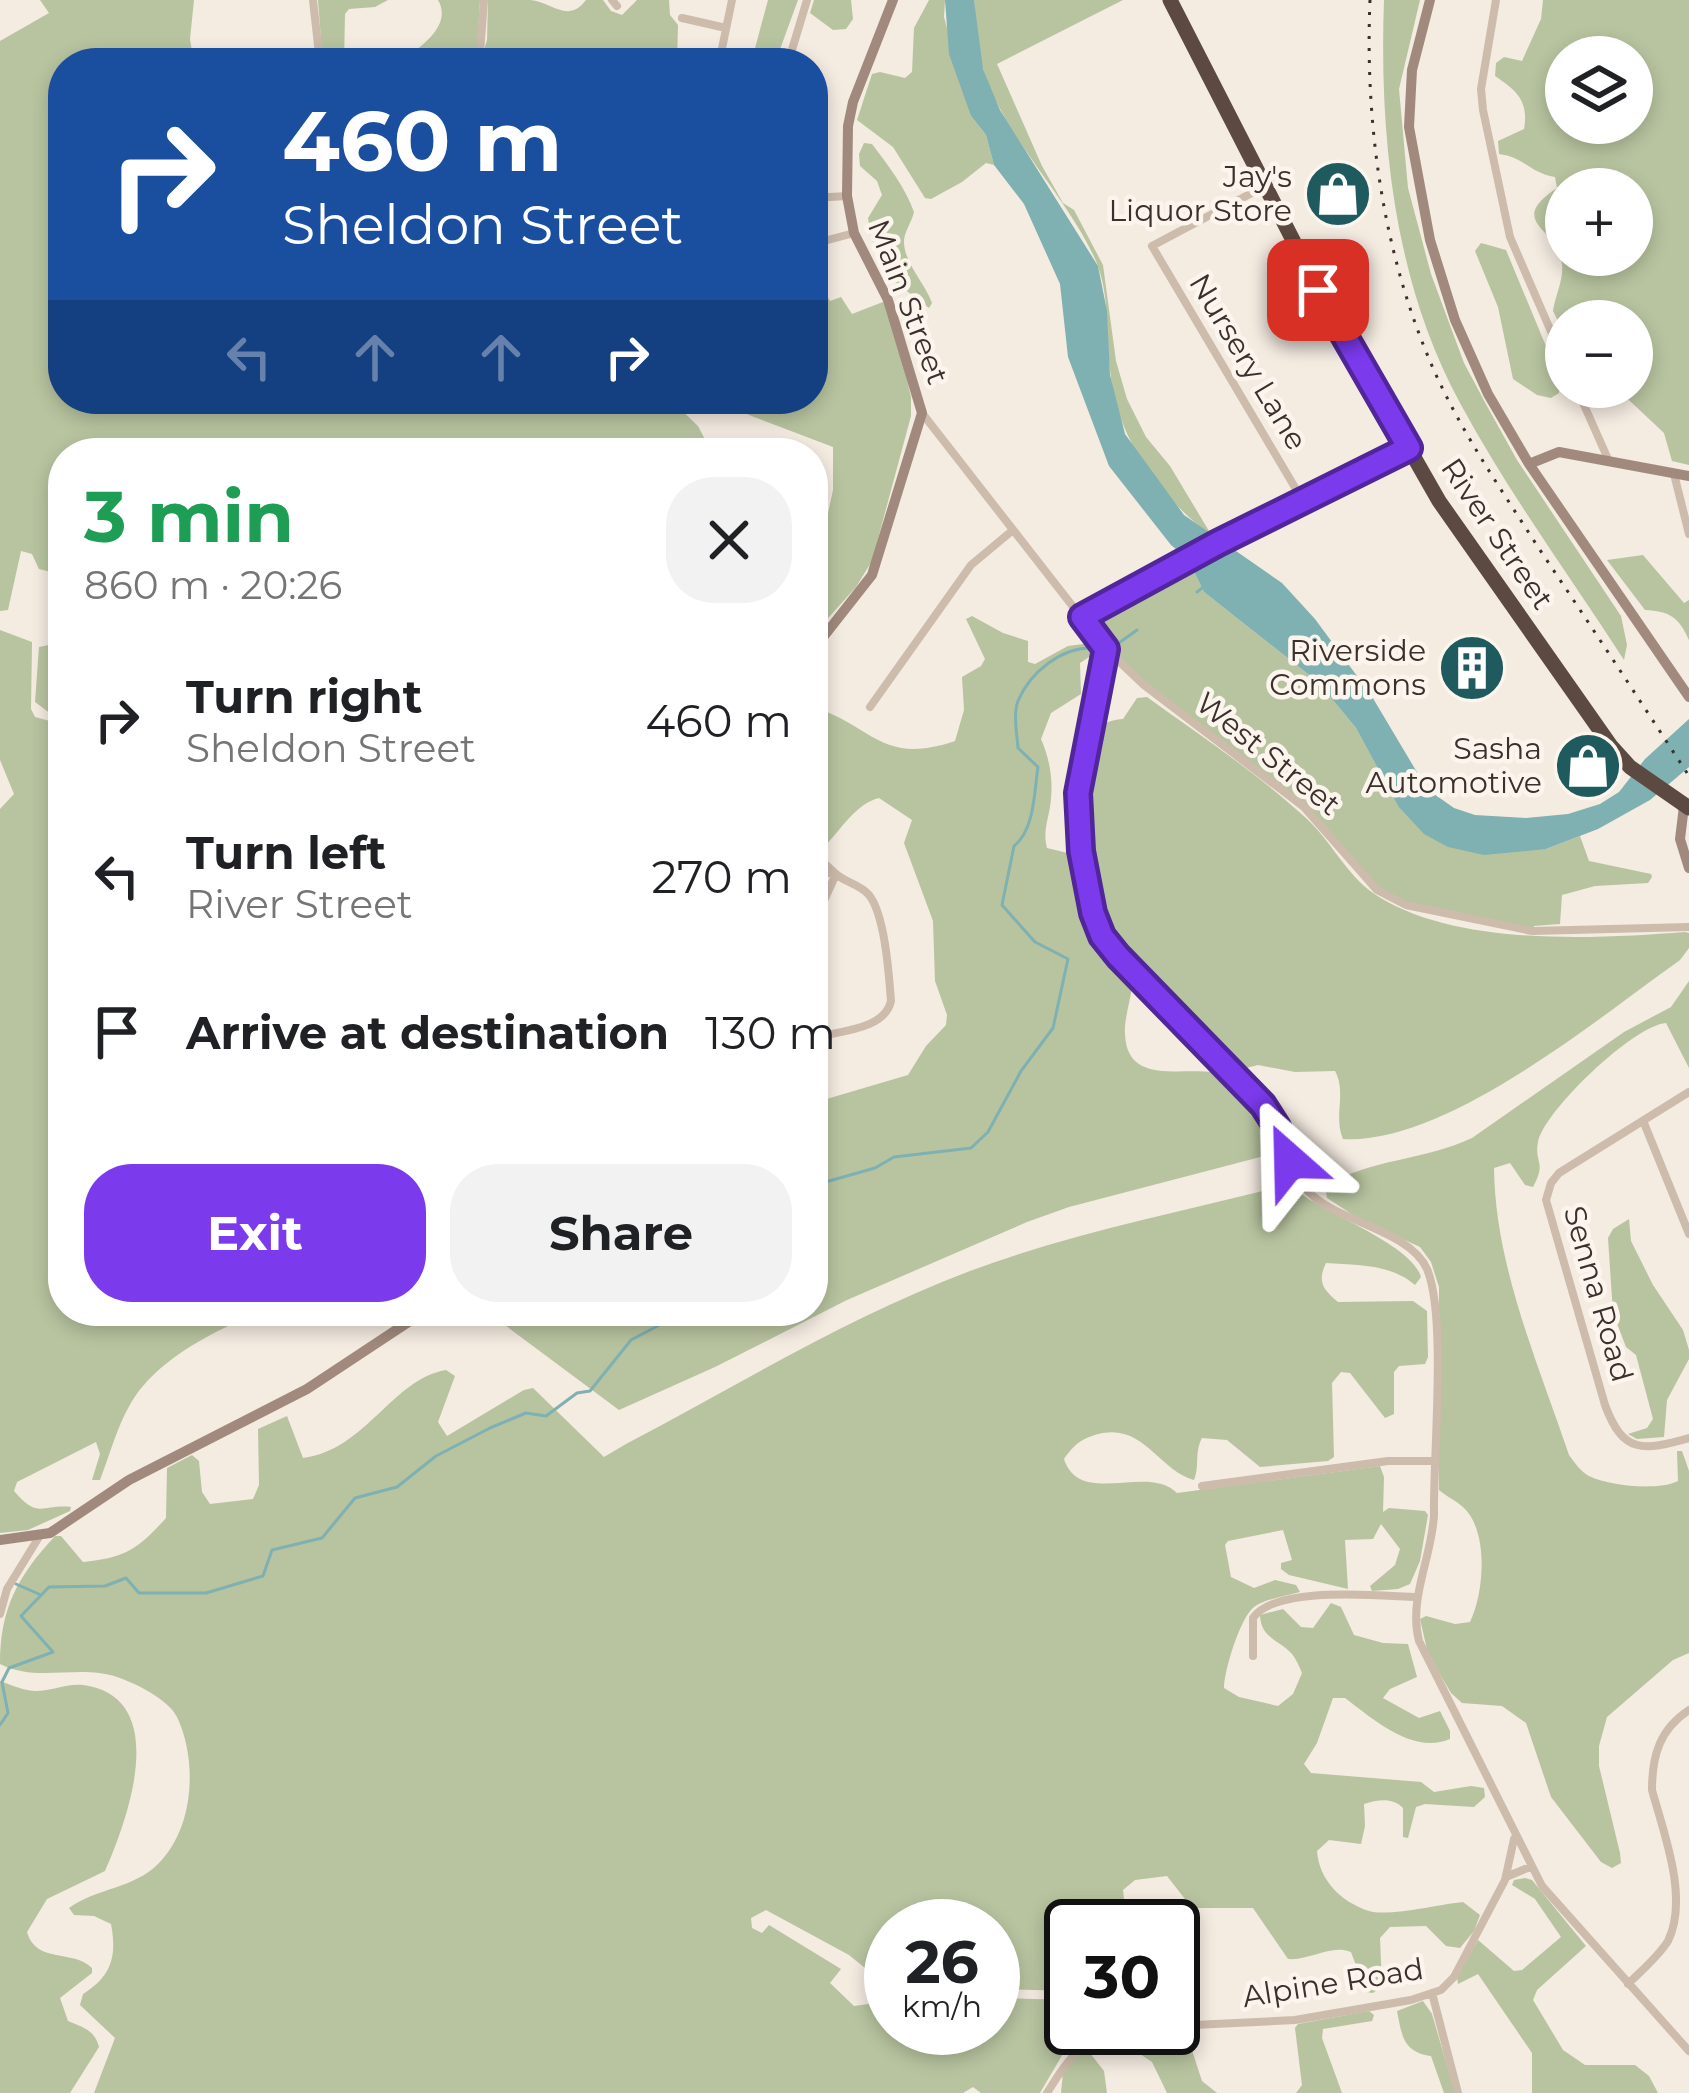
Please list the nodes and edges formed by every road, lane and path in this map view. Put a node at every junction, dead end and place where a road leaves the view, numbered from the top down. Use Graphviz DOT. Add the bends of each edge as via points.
graph roads {
  1 [pos="313,0"];
  2 [pos="484,0"];
  3 [pos="732,0"];
  4 [pos="807,0"];
  5 [pos="893,0"];
  6 [pos="1170,0"];
  7 [pos="1430,0"];
  8 [pos="1496,0"];
  9 [pos="682,18"];
  10 [pos="726,28"];
  11 [pos="318,48"];
  12 [pos="480,48"];
  13 [pos="722,48"];
  14 [pos="793,48"];
  15 [pos="1264,187"];
  16 [pos="847,196"];
  17 [pos="828,198"];
  18 [pos="854,233"];
  19 [pos="828,240"];
  20 [pos="1545,318"];
  21 [pos="1585,408"];
  22 [pos="922,413"];
  23 [pos="1409,448"];
  24 [pos="1609,461"];
  25 [pos="1529,464"];
  26 [pos="1673,474"];
  27 [pos="1689,476"];
  28 [pos="1303,501"];
  29 [pos="1013,530"];
  30 [pos="1689,534"];
  31 [pos="1082,617"];
  32 [pos="828,631"];
  33 [pos="1106,649"];
  34 [pos="1689,671"];
  35 [pos="1672,676"];
  36 [pos="1689,697"];
  37 [pos="870,707"];
  38 [pos="1686,807"];
  39 [pos="828,863"];
  40 [pos="1689,868"];
  41 [pos="828,873"];
  42 [pos="836,874"];
  43 [pos="828,892"];
  44 [pos="1689,927"];
  45 [pos="828,1034"];
  46 [pos="1689,1092"];
  47 [pos="1644,1123"];
  48 [pos="1689,1234"];
  49 [pos="402,1326"];
  50 [pos="1689,1438"];
  51 [pos="1434,1461"];
  52 [pos="1202,1486"];
  53 [pos="39,1537"];
  54 [pos="0,1540"];
  55 [pos="1418,1597"];
  56 [pos="0,1615"];
  57 [pos="1252,1656"];
  58 [pos="1689,1710"];
  59 [pos="1514,1834"];
  60 [pos="1530,1867"];
  61 [pos="1506,1877"];
  62 [pos="1628,1984"];
  63 [pos="1432,1994"];
  64 [pos="1200,2025"];
  65 [pos="1689,2051"];
  66 [pos="1074,2055"];
  67 [pos="1047,2093"];
  68 [pos="1459,2093"];
  1 -- 11 [label="street"];
  2 -- 12 [label="street"];
  3 -- 10 [label="street"];
  4 -- 14 [label="street"];
  5 -- 16 [label="main road, Main Street" via="848,126"];
  6 -- 15 [label="highway, River Street"];
  7 -- 25 [label="main road" via="1409,93 1423,214 1463,341"];
  8 -- 20 [label="street" via="1483,110 1510,237"];
  9 -- 10 [label="street"];
  10 -- 13 [label="street"];
  15 -- 23 [label="highway, River Street"];
  15 -- 28 [label="street, Nursery Lane" via="1152,246"];
  16 -- 17 [label="street"];
  16 -- 18 [label="main road, Main Street"];
  18 -- 19 [label="street"];
  18 -- 22 [label="main road, Main Street" via="888,300"];
  21 -- 24 [label="street"];
  22 -- 29 [label="street, West Street"];
  22 -- 32 [label="main road" via="872,574"];
  23 -- 28 [label="street"];
  23 -- 38 [label="highway, River Street" via="1630,767"];
  24 -- 25 [label="main road" via="1556,452"];
  24 -- 26 [label="main road"];
  25 -- 35 [label="main road"];
  26 -- 27 [label="main road"];
  26 -- 30 [label="street"];
  28 -- 31 [label="street"];
  29 -- 31 [label="street, West Street"];
  29 -- 37 [label="street" via="971,565"];
  31 -- 33 [label="street, West Street"];
  33 -- 44 [label="street, West Street" via="1304,807 1377,890 1406,905 1532,931"];
  33 -- 51 [label="street" via="1078,793 1098,926 1269,1113 1309,1192 1422,1260 1435,1308"];
  34 -- 35 [label="street"];
  35 -- 36 [label="main road"];
  38 -- 40 [label="main road" via="1680,839"];
  39 -- 42 [label="street"];
  41 -- 42 [label="street"];
  42 -- 43 [label="street"];
  42 -- 45 [label="street" via="874,904 891,1004 880,1020"];
  46 -- 47 [label="street, Senna Road"];
  47 -- 48 [label="street"];
  47 -- 50 [label="street, Senna Road" via="1559,1173 1547,1206 1616,1432 1639,1447"];
  49 -- 53 [label="main road" via="280,1405 129,1480"];
  51 -- 52 [label="street"];
  51 -- 55 [label="street" via="1434,1527"];
  53 -- 54 [label="main road"];
  53 -- 56 [label="street"];
  55 -- 57 [label="street" via="1318,1595 1271,1603 1253,1618"];
  55 -- 59 [label="street" via="1423,1653"];
  58 -- 62 [label="street" via="1661,1737 1652,1774 1678,1919"];
  59 -- 60 [label="street"];
  59 -- 61 [label="street, Alpine Road"];
  60 -- 61 [label="street"];
  60 -- 62 [label="street"];
  61 -- 63 [label="street, Alpine Road" via="1454,1977"];
  62 -- 65 [label="street"];
  63 -- 64 [label="street, Alpine Road" via="1295,2020"];
  63 -- 68 [label="street"];
  66 -- 67 [label="street"];
}
